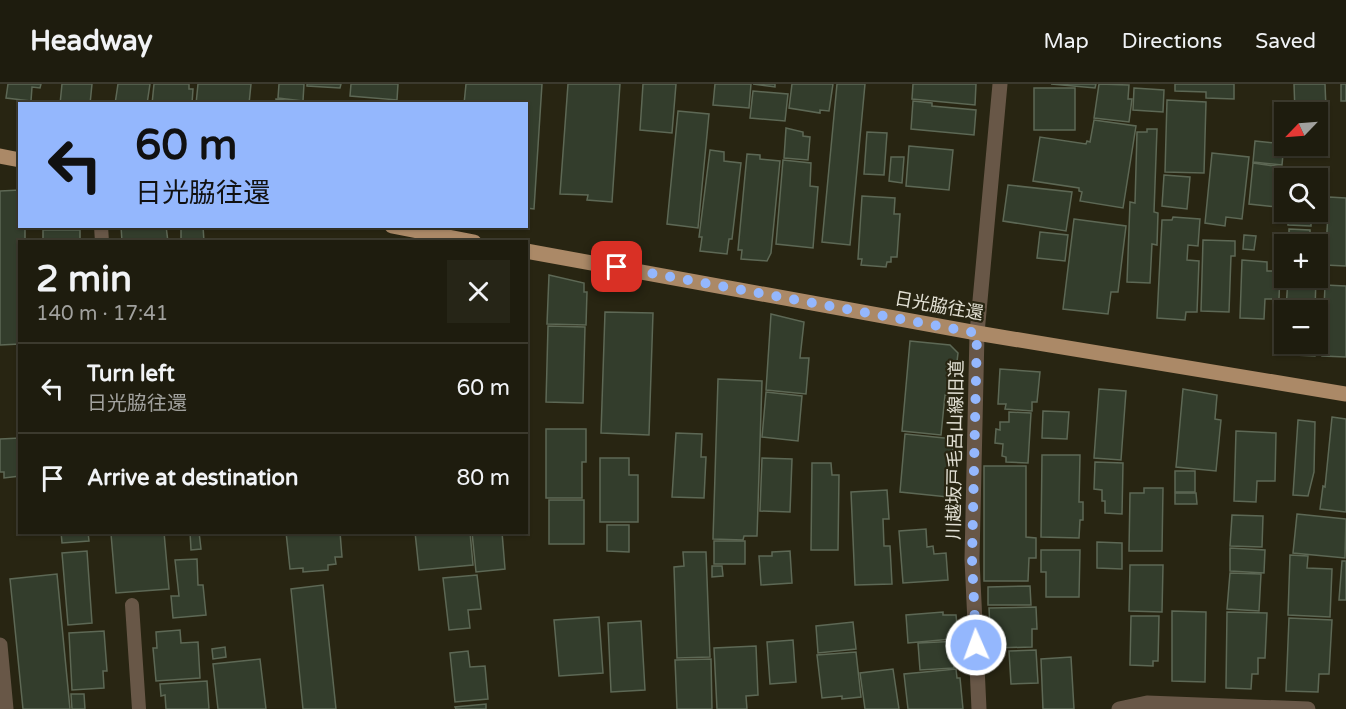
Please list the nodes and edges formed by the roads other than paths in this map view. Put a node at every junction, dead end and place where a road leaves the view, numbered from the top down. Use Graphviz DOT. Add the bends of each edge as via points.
graph roads {
  1 [pos="1000,84"];
  2 [pos="0,156"];
  3 [pos="18,160"];
  4 [pos="402,228"];
  5 [pos="464,240"];
  6 [pos="528,251"];
  7 [pos="977,333"];
  8 [pos="1346,394"];
  9 [pos="132,605"];
  10 [pos="0,645"];
  11 [pos="6,709"];
  12 [pos="139,709"];
  13 [pos="979,709"];
  14 [pos="1119,709"];
  15 [pos="1308,709"];
  1 -- 7 [label="street, 川越坂戸毛呂山線旧道"];
  2 -- 3 [label="main road"];
  4 -- 5 [label="main road"];
  6 -- 7 [label="main road, 日光脇往還"];
  7 -- 8 [label="main road, 日光脇往還"];
  7 -- 13 [label="street, 川越坂戸毛呂山線旧道" via="972,559"];
  9 -- 12 [label="lane"];
  10 -- 11 [label="street"];
  14 -- 15 [label="street" via="1147,703"];
}
